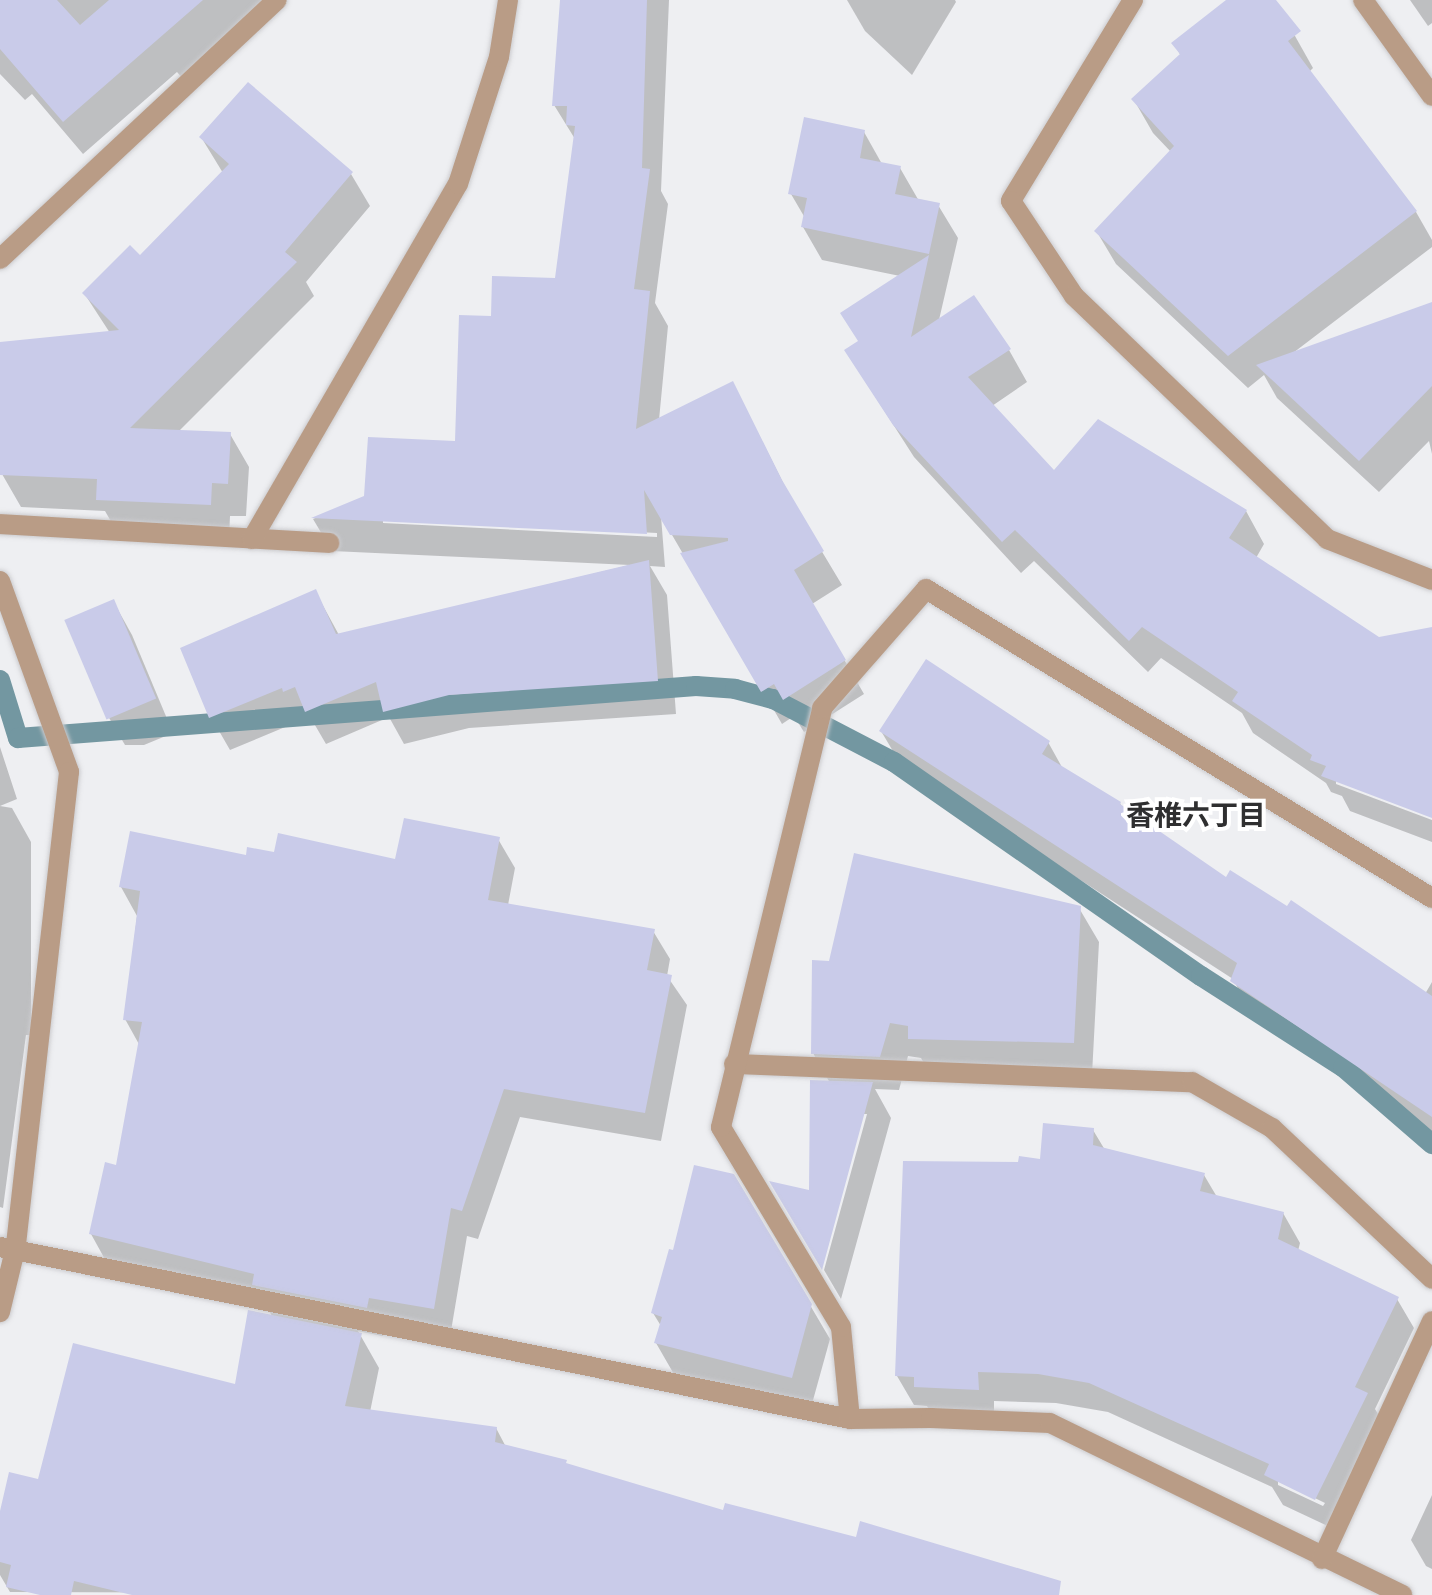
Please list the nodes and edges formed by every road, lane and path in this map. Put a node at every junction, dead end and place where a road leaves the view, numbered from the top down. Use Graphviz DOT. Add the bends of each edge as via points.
graph roads {
  1 [pos="277,0"];
  2 [pos="508,0"];
  3 [pos="1133,0"];
  4 [pos="1363,0"];
  5 [pos="1432,96"];
  6 [pos="0,259"];
  7 [pos="0,524"];
  8 [pos="252,539"];
  9 [pos="329,543"];
  10 [pos="1432,580"];
  11 [pos="0,581"];
  12 [pos="1432,898"];
  13 [pos="734,1064"];
  14 [pos="7,1249"];
  15 [pos="1432,1279"];
  16 [pos="0,1312"];
  17 [pos="1432,1321"];
  18 [pos="850,1419"];
  19 [pos="1322,1559"];
  20 [pos="1402,1595"];
  1 -- 6 [label="street"];
  2 -- 8 [label="street" via="499,57 458,184"];
  3 -- 10 [label="street" via="1011,201 1074,296 1327,539"];
  4 -- 5 [label="street"];
  7 -- 8 [label="street"];
  8 -- 9 [label="street"];
  11 -- 14 [label="street" via="69,772"];
  12 -- 13 [label="street" via="926,589 822,708"];
  13 -- 15 [label="street" via="1192,1082 1272,1128"];
  13 -- 18 [label="street" via="721,1127 841,1327"];
  14 -- 16 [label="street"];
  14 -- 18 [label="street"];
  17 -- 19 [label="street"];
  18 -- 19 [label="street" via="1050,1423"];
  19 -- 20 [label="street"];
}
